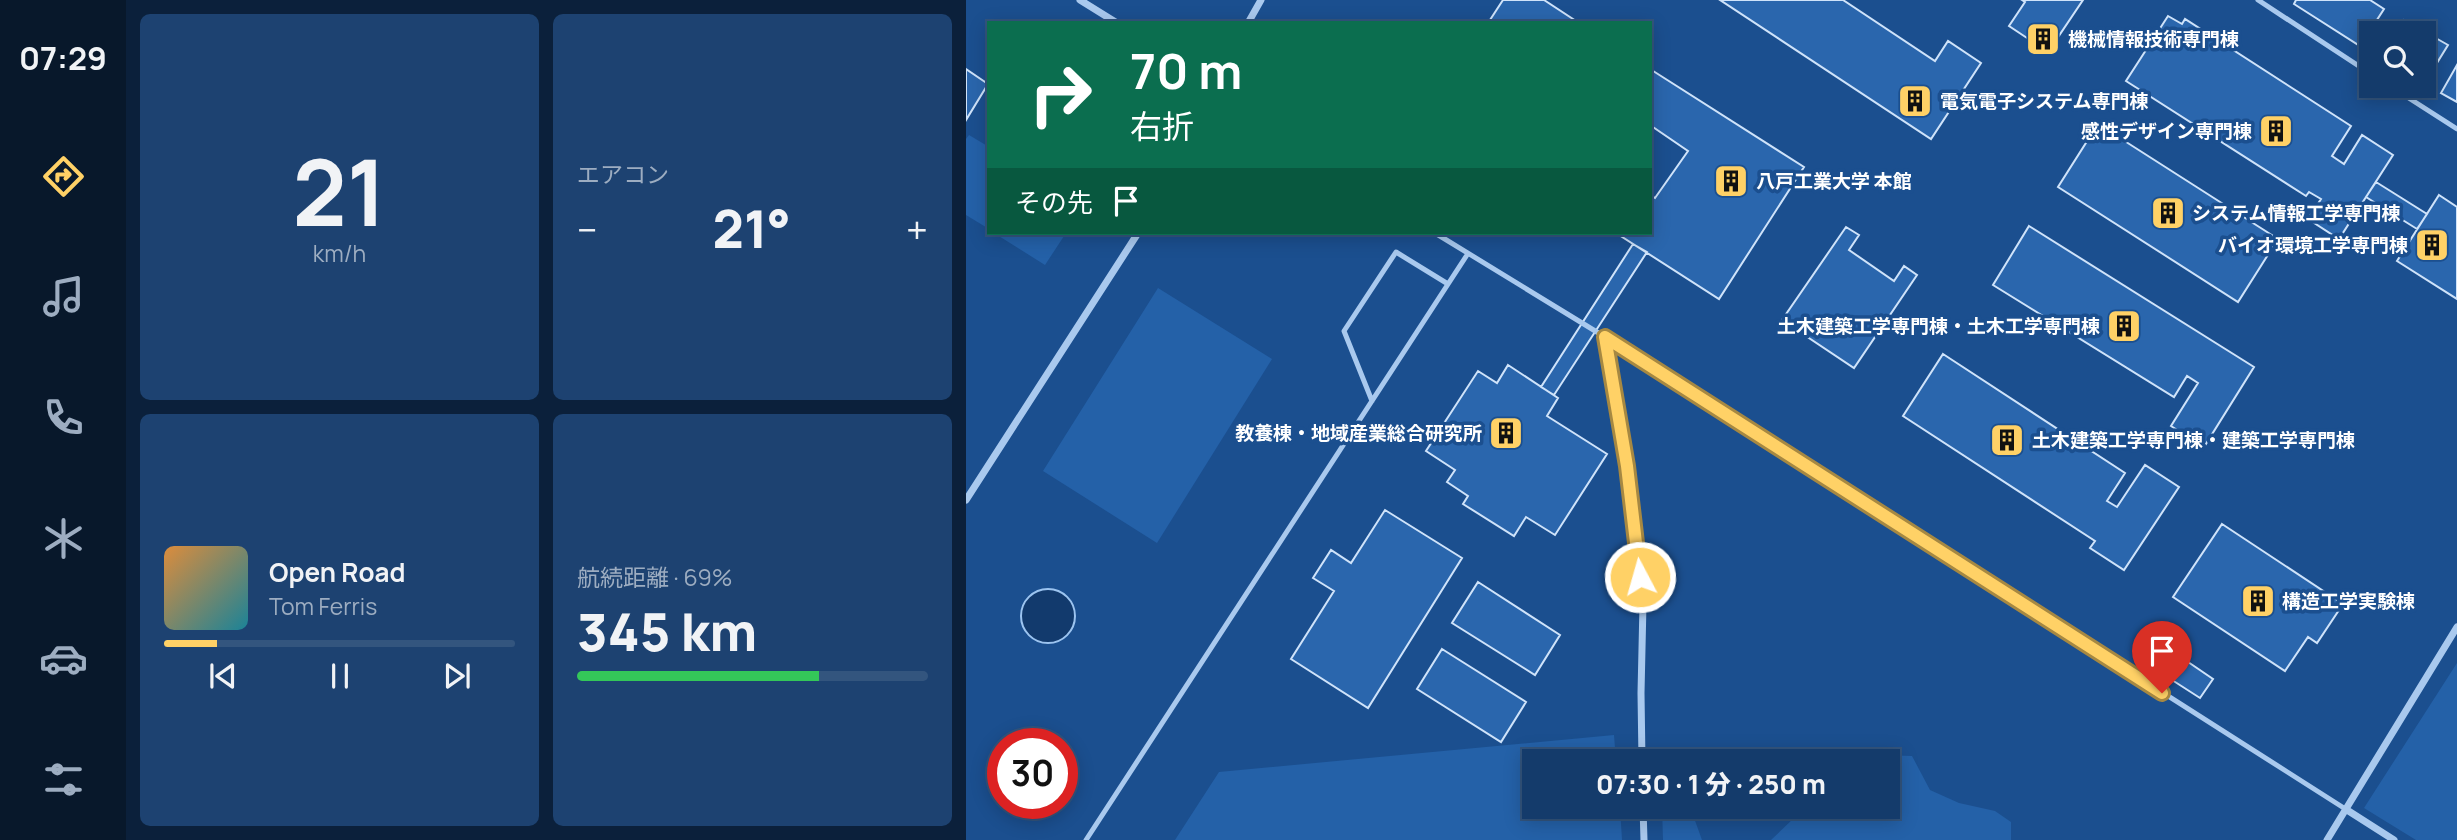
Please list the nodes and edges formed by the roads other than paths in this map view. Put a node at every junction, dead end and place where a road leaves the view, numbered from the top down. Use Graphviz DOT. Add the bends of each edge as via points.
graph roads {
  1 [pos="1080,0"];
  2 [pos="1261,0"];
  3 [pos="2258,0"];
  4 [pos="1113,21"];
  5 [pos="1249,21"];
  6 [pos="2359,66"];
  7 [pos="2408,98"];
  8 [pos="2457,130"];
  9 [pos="1137,235"];
  10 [pos="1438,235"];
  11 [pos="1467,255"];
  12 [pos="1448,284"];
  13 [pos="1605,337"];
  14 [pos="1372,401"];
  15 [pos="966,500"];
  16 [pos="2457,627"];
  17 [pos="1642,749"];
  18 [pos="2347,810"];
  19 [pos="1643,819"];
  20 [pos="1086,840"];
  21 [pos="1644,840"];
  22 [pos="2327,840"];
  23 [pos="2394,840"];
  1 -- 4 [label="street"];
  2 -- 5 [label="street"];
  3 -- 6 [label="lane"];
  7 -- 8 [label="lane"];
  9 -- 15 [label="street"];
  10 -- 11 [label="lane"];
  11 -- 12 [label="lane"];
  11 -- 13 [label="lane"];
  12 -- 14 [label="lane"];
  12 -- 14 [label="lane" via="1396,252 1344,331"];
  13 -- 17 [label="street" via="1627,466 1643,604"];
  13 -- 18 [label="lane"];
  14 -- 20 [label="lane"];
  16 -- 18 [label="street"];
  18 -- 22 [label="street"];
  18 -- 23 [label="street"];
  19 -- 21 [label="street"];
}
